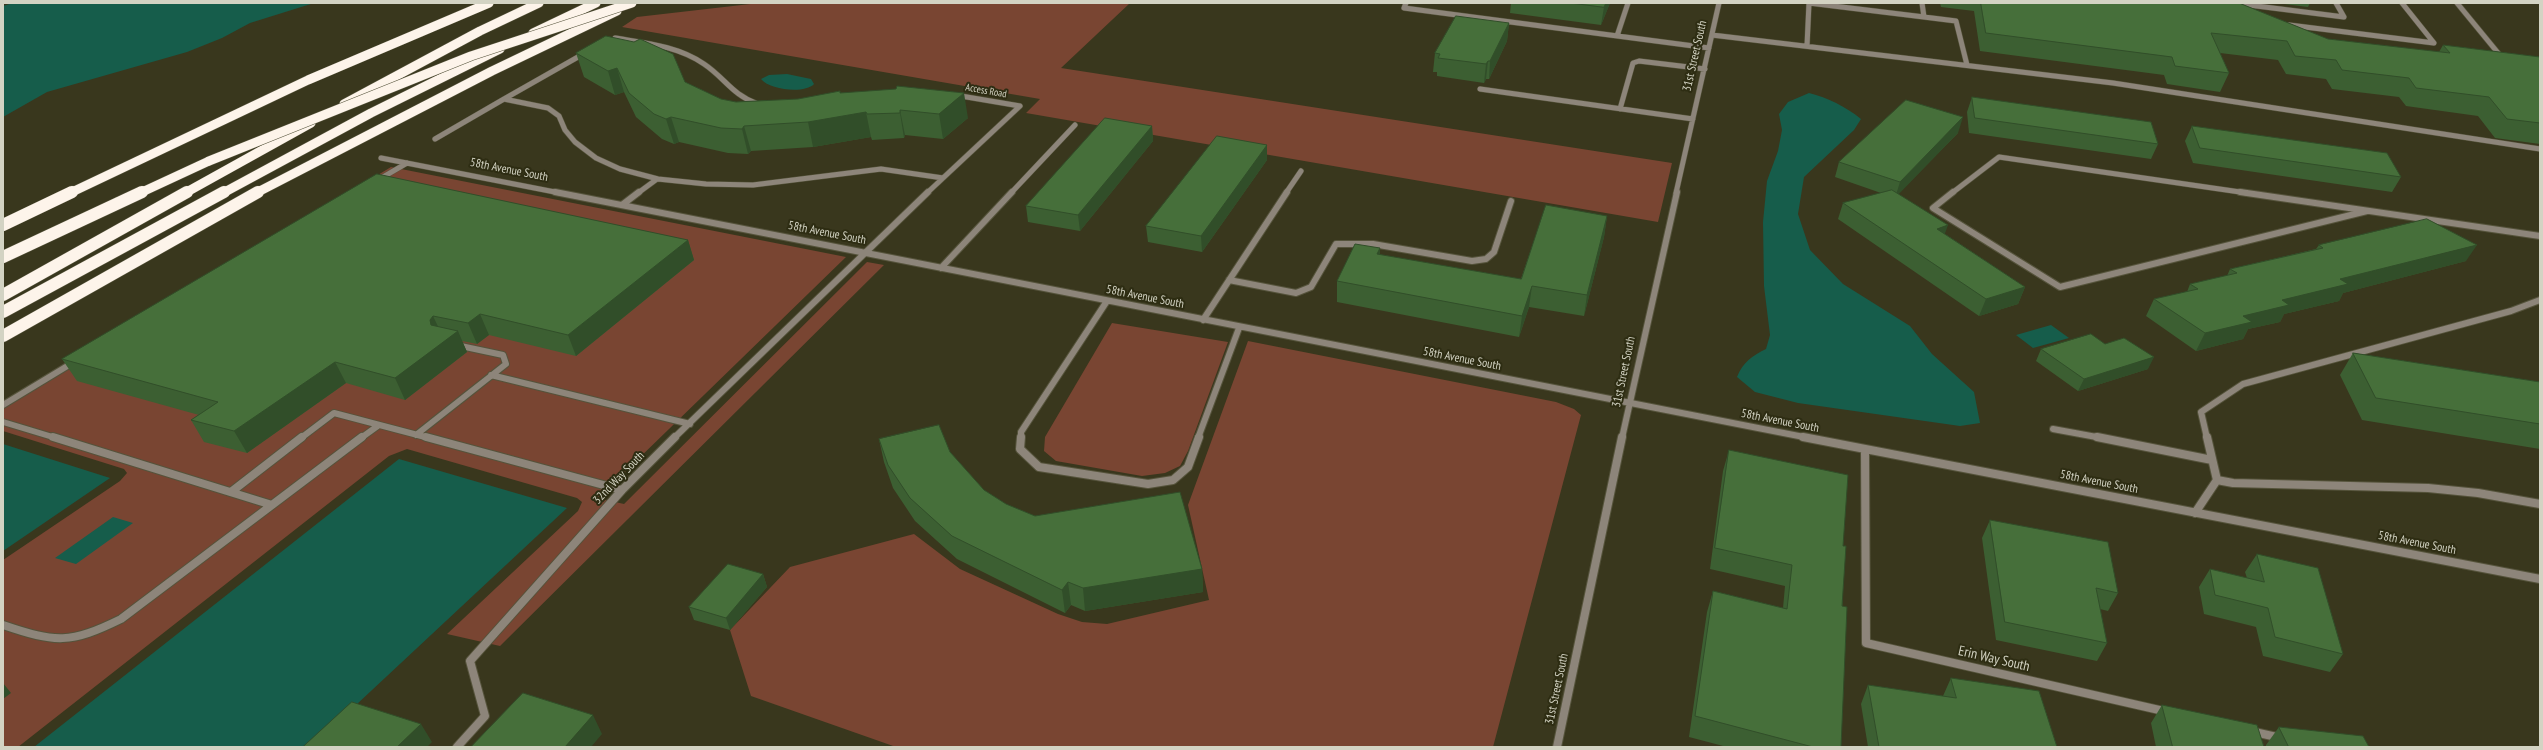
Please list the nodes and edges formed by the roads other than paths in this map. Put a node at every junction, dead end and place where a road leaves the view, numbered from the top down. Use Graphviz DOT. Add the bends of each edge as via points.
graph roads {
  1 [pos="489,3"];
  2 [pos="539,3"];
  3 [pos="596,3"];
  4 [pos="633,3"];
  5 [pos="1406,3"];
  6 [pos="1628,3"];
  7 [pos="1719,3"];
  8 [pos="1809,3"];
  9 [pos="1922,3"];
  10 [pos="2233,3"];
  11 [pos="2336,3"];
  12 [pos="2402,3"];
  13 [pos="2457,3"];
  14 [pos="1924,17"];
  15 [pos="2284,25"];
  16 [pos="1712,35"];
  17 [pos="1617,36"];
  18 [pos="611,38"];
  19 [pos="2434,43"];
  20 [pos="1807,46"];
  21 [pos="1709,48"];
  22 [pos="591,49"];
  23 [pos="2439,49"];
  24 [pos="2506,62"];
  25 [pos="1967,65"];
  26 [pos="1705,69"];
  27 [pos="1480,89"];
  28 [pos="951,94"];
  29 [pos="504,99"];
  30 [pos="766,104"];
  31 [pos="1620,109"];
  32 [pos="1693,119"];
  33 [pos="1075,125"];
  34 [pos="435,139"];
  35 [pos="2540,149"];
  36 [pos="381,158"];
  37 [pos="408,163"];
  38 [pos="1301,170"];
  39 [pos="943,178"];
  40 [pos="657,179"];
  41 [pos="373,184"];
  42 [pos="1511,201"];
  43 [pos="622,205"];
  44 [pos="2367,211"];
  45 [pos="3,225"];
  46 [pos="2540,236"];
  47 [pos="864,252"];
  48 [pos="3,257"];
  49 [pos="941,268"];
  50 [pos="1230,280"];
  51 [pos="3,295"];
  52 [pos="2540,300"];
  53 [pos="1107,301"];
  54 [pos="3,312"];
  55 [pos="1203,320"];
  56 [pos="1239,328"];
  57 [pos="3,336"];
  58 [pos="451,344"];
  59 [pos="78,360"];
  60 [pos="491,375"];
  61 [pos="1629,404"];
  62 [pos="3,405"];
  63 [pos="3,422"];
  64 [pos="690,424"];
  65 [pos="379,425"];
  66 [pos="2053,429"];
  67 [pos="416,435"];
  68 [pos="1866,449"];
  69 [pos="2212,460"];
  70 [pos="2217,480"];
  71 [pos="622,490"];
  72 [pos="231,492"];
  73 [pos="2540,504"];
  74 [pos="272,505"];
  75 [pos="2195,513"];
  76 [pos="2540,579"];
  77 [pos="3,625"];
  78 [pos="2174,714"];
  79 [pos="2244,730"];
  80 [pos="2290,740"];
  81 [pos="457,747"];
  82 [pos="1557,747"];
  1 -- 45 [label="highway" via="294,87"];
  2 -- 51 [label="highway" via="402,72"];
  3 -- 54 [label="highway" via="371,113"];
  4 -- 48 [label="highway, bridge" via="469,57 381,90 209,161"];
  4 -- 57 [label="highway" via="492,70 229,208"];
  5 -- 17 [label="street" via="1404,8"];
  6 -- 17 [label="street"];
  7 -- 16 [label="street, 31st Street South"];
  8 -- 14 [label="street"];
  8 -- 20 [label="street"];
  9 -- 14 [label="street"];
  10 -- 11 [label="street" via="2344,17"];
  12 -- 19 [label="street"];
  13 -- 24 [label="street"];
  14 -- 25 [label="street" via="1956,21"];
  15 -- 19 [label="street"];
  16 -- 20 [label="street"];
  16 -- 21 [label="street, 31st Street South"];
  17 -- 21 [label="street"];
  18 -- 30 [label="street" via="640,42 687,55 704,64 732,94"];
  19 -- 23 [label="street"];
  20 -- 25 [label="street"];
  21 -- 26 [label="street, 31st Street South"];
  22 -- 29 [label="street"];
  25 -- 35 [label="street" via="2113,83"];
  26 -- 31 [label="street" via="1639,61 1633,63"];
  26 -- 32 [label="street, 31st Street South"];
  27 -- 31 [label="street"];
  28 -- 39 [label="street, Access Road" via="1020,106"];
  29 -- 34 [label="street"];
  29 -- 40 [label="street" via="547,108 559,116 565,131 580,146 601,160 627,171"];
  31 -- 32 [label="street"];
  32 -- 61 [label="street, 31st Street South"];
  33 -- 49 [label="street"];
  36 -- 37 [label="street, 58th Avenue South"];
  37 -- 41 [label="street"];
  37 -- 43 [label="street, 58th Avenue South"];
  38 -- 50 [label="street"];
  39 -- 40 [label="street" via="871,168 785,182 729,185"];
  39 -- 47 [label="street, Access Road"];
  40 -- 43 [label="street"];
  42 -- 50 [label="street" via="1494,252 1486,259 1472,261 1373,244 1336,244 1311,287 1296,293"];
  43 -- 47 [label="street, 58th Avenue South"];
  44 -- 44 [label="street" via="1999,157 1933,208 2060,287"];
  44 -- 46 [label="street"];
  47 -- 49 [label="street, 58th Avenue South"];
  47 -- 64 [label="street, 32nd Way South"];
  49 -- 53 [label="street, 58th Avenue South"];
  50 -- 55 [label="street"];
  52 -- 69 [label="street" via="2511,311 2243,384 2201,412"];
  53 -- 55 [label="street, 58th Avenue South"];
  53 -- 56 [label="street" via="1021,432 1020,449 1039,467 1148,484 1173,480 1188,467"];
  55 -- 56 [label="street, 58th Avenue South"];
  56 -- 61 [label="street, 58th Avenue South"];
  58 -- 60 [label="street" via="503,355 506,364"];
  59 -- 62 [label="street"];
  60 -- 64 [label="street"];
  60 -- 67 [label="street"];
  61 -- 68 [label="street, 58th Avenue South"];
  61 -- 82 [label="street, 31st Street South" via="1612,496"];
  63 -- 72 [label="street"];
  64 -- 71 [label="street, 32nd Way South"];
  65 -- 67 [label="street"];
  65 -- 72 [label="street" via="334,413"];
  65 -- 74 [label="street"];
  66 -- 69 [label="street"];
  67 -- 71 [label="street"];
  68 -- 75 [label="street, 58th Avenue South"];
  68 -- 78 [label="street, Erin Way South" via="1866,643"];
  69 -- 70 [label="street"];
  70 -- 73 [label="street" via="2233,483 2428,488 2478,493"];
  70 -- 75 [label="street"];
  71 -- 81 [label="street, 32nd Way South" via="470,661 485,716"];
  72 -- 74 [label="street"];
  74 -- 77 [label="street" via="121,619 102,629 62,641 44,639"];
  75 -- 76 [label="street, 58th Avenue South"];
  79 -- 80 [label="street"];
}
